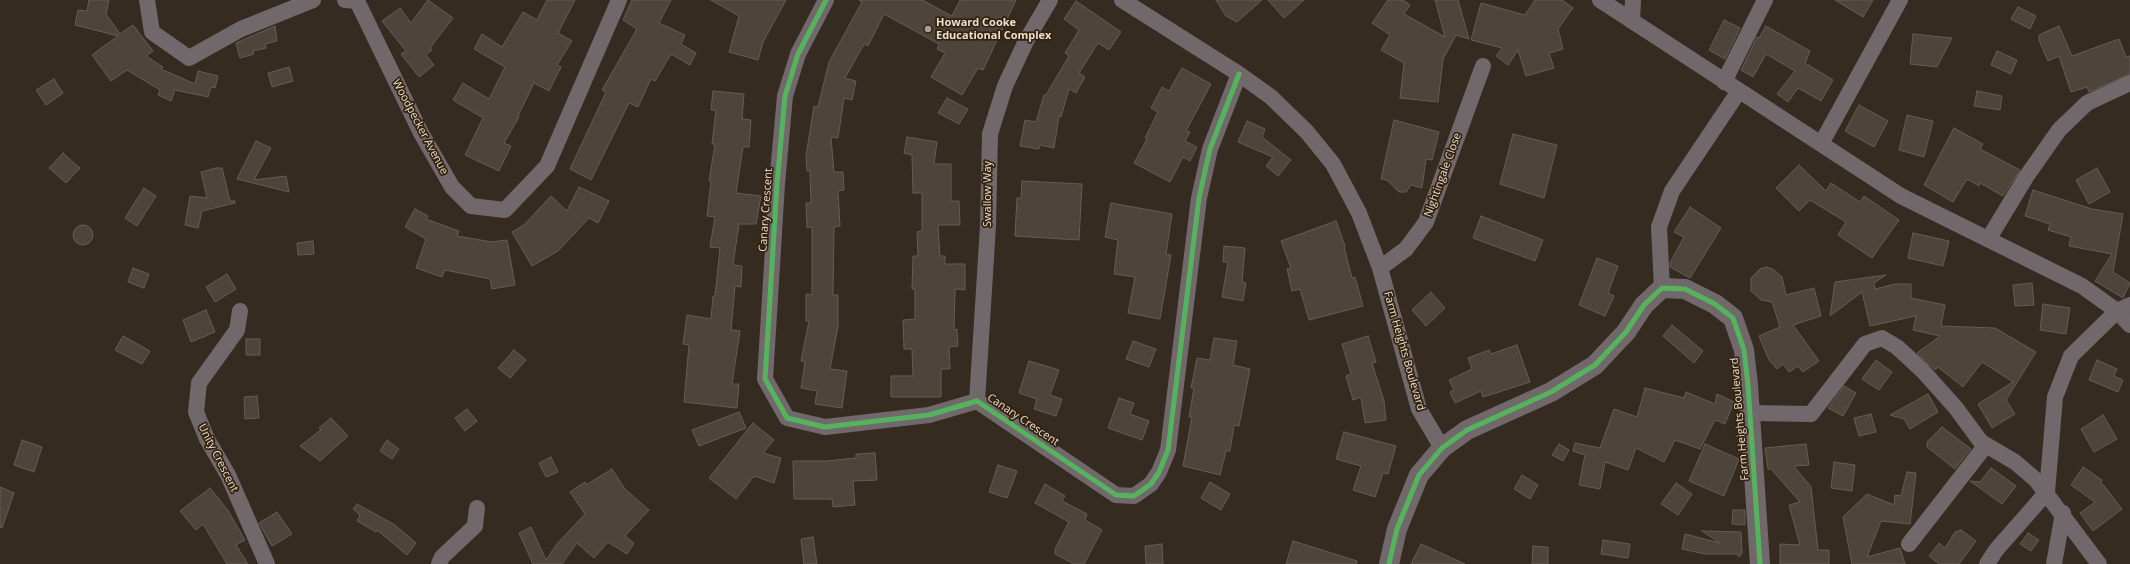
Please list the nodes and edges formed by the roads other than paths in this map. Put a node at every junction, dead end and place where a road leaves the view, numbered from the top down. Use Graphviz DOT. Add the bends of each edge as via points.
graph roads {
  1 [pos="147,0"];
  2 [pos="313,0"];
  3 [pos="353,0"];
  4 [pos="619,0"];
  5 [pos="826,0"];
  6 [pos="1050,0"];
  7 [pos="1122,0"];
  8 [pos="1600,0"];
  9 [pos="1633,0"];
  10 [pos="1765,0"];
  11 [pos="1900,0"];
  12 [pos="1632,21"];
  13 [pos="1483,66"];
  14 [pos="1239,74"];
  15 [pos="1724,82"];
  16 [pos="2130,83"];
  17 [pos="1738,91"];
  18 [pos="1821,144"];
  19 [pos="1989,238"];
  20 [pos="1380,268"];
  21 [pos="1662,288"];
  22 [pos="2123,308"];
  23 [pos="240,311"];
  24 [pos="2130,325"];
  25 [pos="977,401"];
  26 [pos="1750,413"];
  27 [pos="1986,445"];
  28 [pos="1442,448"];
  29 [pos="2047,492"];
  30 [pos="477,508"];
  31 [pos="2063,513"];
  32 [pos="1909,544"];
  33 [pos="267,564"];
  34 [pos="439,564"];
  35 [pos="1389,564"];
  36 [pos="1760,564"];
  37 [pos="1987,564"];
  38 [pos="2054,564"];
  39 [pos="2099,564"];
  1 -- 2 [label="street" via="152,32 189,58 242,29"];
  3 -- 4 [label="street, Woodpecker Avenue" via="421,134 452,187 472,206 505,210 547,166"];
  5 -- 25 [label="street, Canary Crescent" via="798,54 785,96 765,379 787,418 825,427 929,415"];
  6 -- 25 [label="street, Swallow Way" via="1026,41 1005,86 990,134 988,226"];
  7 -- 14 [label="street, Farm Heights Boulevard"];
  8 -- 12 [label="street"];
  9 -- 12 [label="street"];
  10 -- 15 [label="street"];
  11 -- 18 [label="street"];
  12 -- 15 [label="street"];
  13 -- 20 [label="street, Nightingale Close" via="1426,222 1406,249"];
  14 -- 20 [label="street, Farm Heights Boulevard" via="1271,97 1307,132 1333,164 1360,213"];
  14 -- 25 [label="street, Canary Crescent" via="1210,149 1199,198 1168,450 1151,484 1134,496 1116,495"];
  15 -- 17 [label="street"];
  16 -- 19 [label="street" via="2087,103 2058,130"];
  17 -- 18 [label="street"];
  17 -- 21 [label="street" via="1672,191 1659,227"];
  18 -- 19 [label="street" via="1902,196"];
  19 -- 22 [label="street"];
  20 -- 28 [label="street, Farm Heights Boulevard" via="1419,409"];
  21 -- 26 [label="street, Farm Heights Boulevard" via="1685,289 1714,304 1733,318 1744,350"];
  21 -- 28 [label="street" via="1644,305 1626,332 1595,365 1551,392 1467,430"];
  22 -- 24 [label="street"];
  22 -- 29 [label="street" via="2071,356 2055,397"];
  23 -- 33 [label="street, Unity Crescent" via="237,330 199,383 196,412 207,439 228,475"];
  26 -- 27 [label="street" via="1811,414 1865,344 1882,338 1897,347 1922,370"];
  26 -- 36 [label="street, Farm Heights Boulevard"];
  27 -- 29 [label="street" via="2015,462"];
  27 -- 32 [label="street"];
  28 -- 35 [label="street" via="1419,475 1397,530"];
  29 -- 31 [label="street"];
  29 -- 37 [label="street" via="1996,550"];
  30 -- 34 [label="street" via="475,526 442,557"];
  31 -- 38 [label="street"];
  31 -- 39 [label="street"];
}
